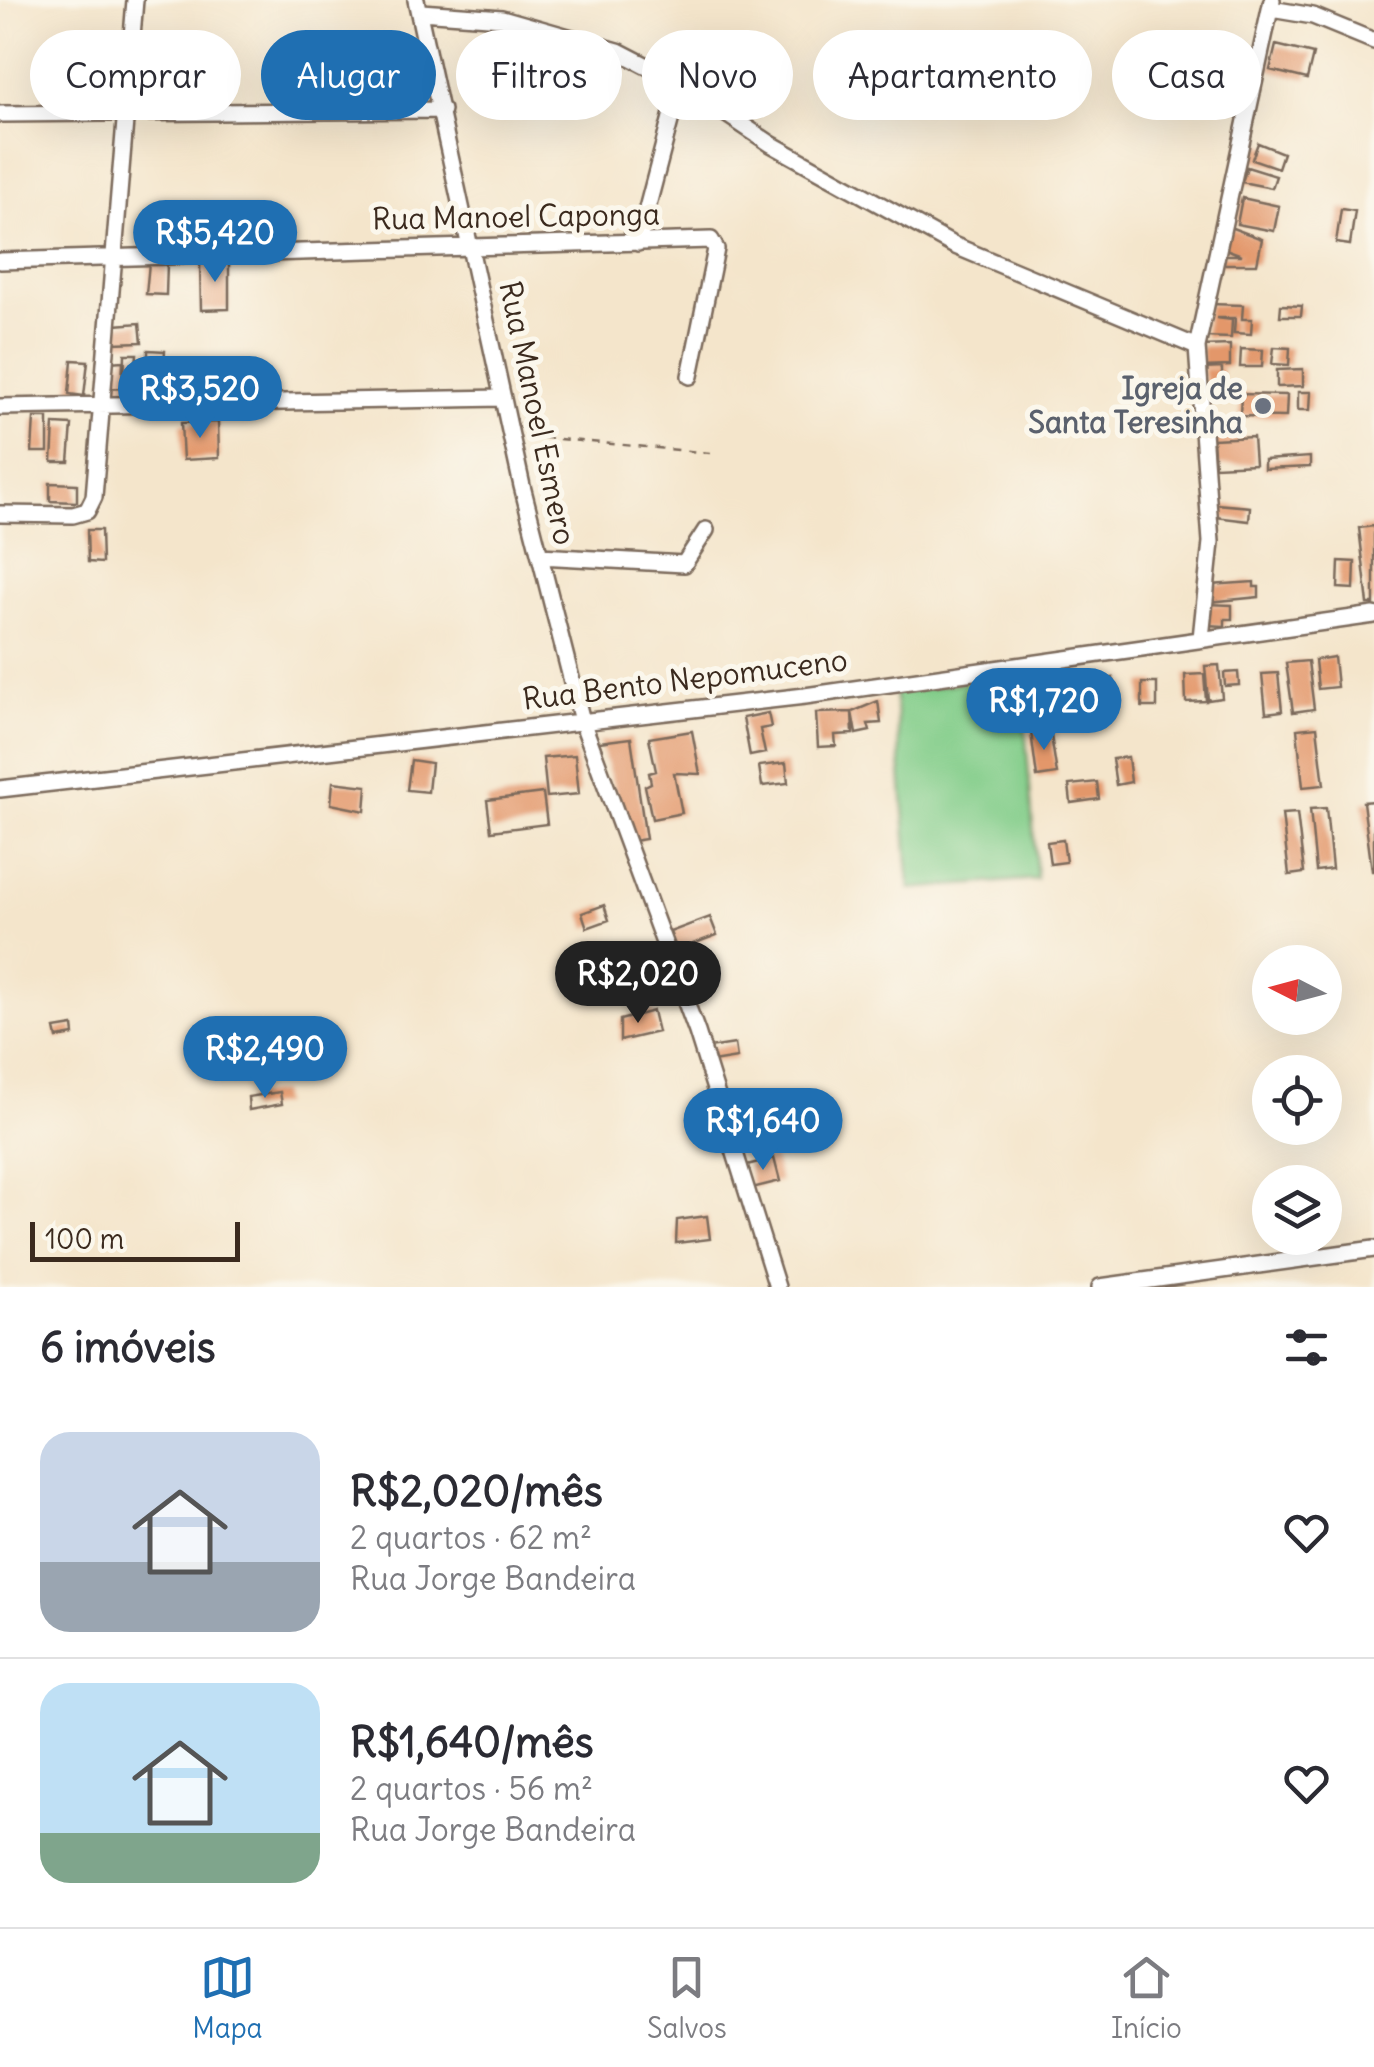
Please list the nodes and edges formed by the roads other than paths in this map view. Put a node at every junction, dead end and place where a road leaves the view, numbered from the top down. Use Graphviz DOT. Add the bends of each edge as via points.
graph roads {
  1 [pos="135,0"];
  2 [pos="1271,5"];
  3 [pos="418,6"];
  4 [pos="132,30"];
  5 [pos="1374,41"];
  6 [pos="642,63"];
  7 [pos="442,110"];
  8 [pos="241,113"];
  9 [pos="0,114"];
  10 [pos="30,114"];
  11 [pos="125,120"];
  12 [pos="670,120"];
  13 [pos="735,120"];
  14 [pos="638,242"];
  15 [pos="472,246"];
  16 [pos="115,257"];
  17 [pos="0,261"];
  18 [pos="1197,346"];
  19 [pos="690,376"];
  20 [pos="503,398"];
  21 [pos="102,406"];
  22 [pos="0,407"];
  23 [pos="0,514"];
  24 [pos="706,530"];
  25 [pos="540,556"];
  26 [pos="1374,615"];
  27 [pos="1201,638"];
  28 [pos="582,721"];
  29 [pos="0,788"];
  30 [pos="1374,1249"];
  31 [pos="777,1287"];
  32 [pos="1100,1287"];
  1 -- 4 [label="street"];
  2 -- 5 [label="street"];
  2 -- 18 [label="street"];
  3 -- 6 [label="street" via="568,33"];
  3 -- 7 [label="street, Rua Manoel Esmero"];
  7 -- 8 [label="street"];
  7 -- 15 [label="street, Rua Manoel Esmero"];
  9 -- 10 [label="street"];
  11 -- 16 [label="street"];
  12 -- 14 [label="street"];
  13 -- 18 [label="street" via="953,245"];
  14 -- 15 [label="street, Rua Manoel Caponga"];
  14 -- 19 [label="street, Rua Manoel Caponga" via="717,244"];
  15 -- 16 [label="street, Rua Manoel Caponga"];
  15 -- 20 [label="street, Rua Manoel Esmero"];
  16 -- 17 [label="street, Rua Manoel Caponga"];
  16 -- 21 [label="street"];
  18 -- 27 [label="street" via="1211,542"];
  20 -- 21 [label="street"];
  20 -- 25 [label="street, Rua Manoel Esmero"];
  21 -- 22 [label="street"];
  21 -- 23 [label="street" via="87,511"];
  24 -- 25 [label="street" via="684,564"];
  25 -- 28 [label="street, Rua Manoel Esmero"];
  26 -- 27 [label="street, Rua Bento Nepomuceno"];
  27 -- 28 [label="street, Rua Bento Nepomuceno"];
  28 -- 29 [label="street, Rua Bento Nepomuceno"];
  28 -- 31 [label="street, Rua Manoel Esmero" via="697,1032"];
  30 -- 32 [label="street"];
}
